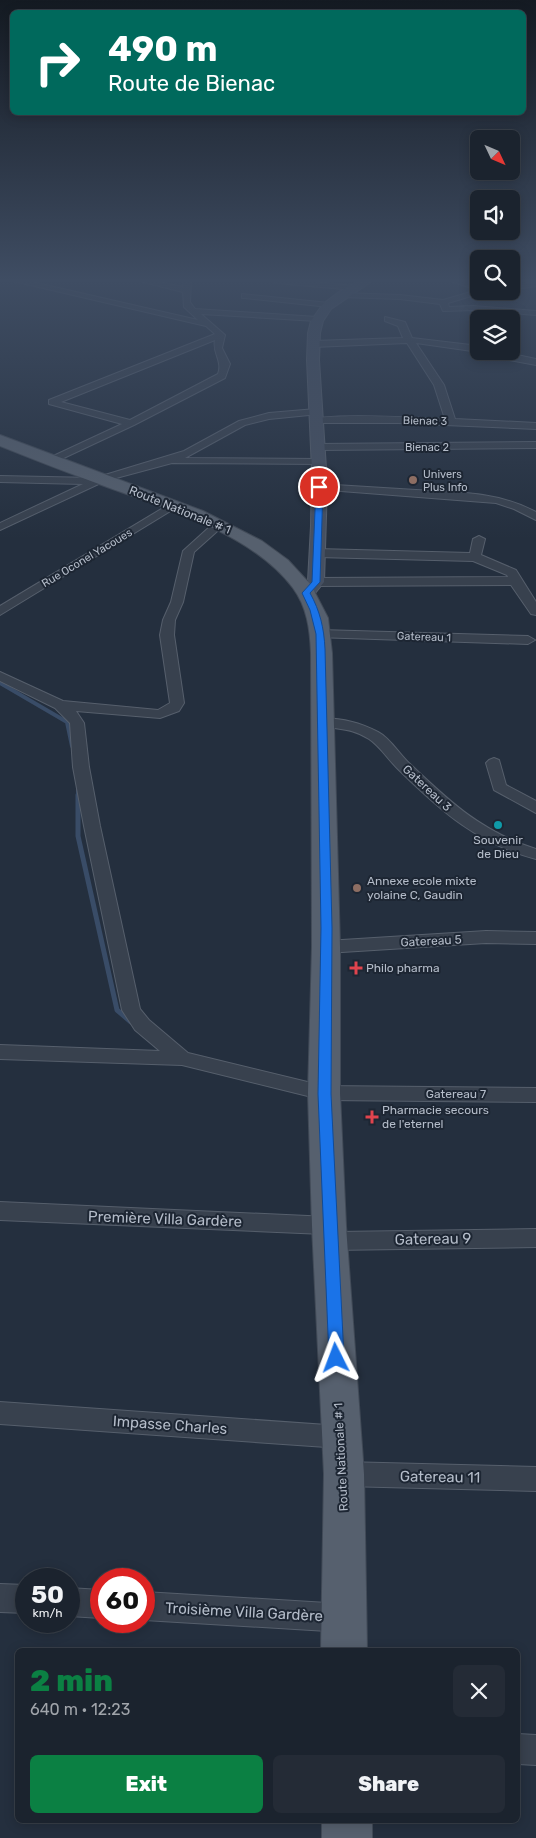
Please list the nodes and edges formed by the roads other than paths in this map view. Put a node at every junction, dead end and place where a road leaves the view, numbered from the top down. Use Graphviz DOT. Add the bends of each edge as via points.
graph roads {
  1 [pos="141,367"];
  2 [pos="225,367"];
  3 [pos="314,367"];
  4 [pos="427,367"];
  5 [pos="315,416"];
  6 [pos="450,421"];
  7 [pos="131,423"];
  8 [pos="536,426"];
  9 [pos="1,441"];
  10 [pos="536,445"];
  11 [pos="318,447"];
  12 [pos="53,460"];
  13 [pos="170,460"];
  14 [pos="319,462"];
  15 [pos="0,479"];
  16 [pos="101,479"];
  17 [pos="319,487"];
  18 [pos="173,505"];
  19 [pos="536,517"];
  20 [pos="218,524"];
  21 [pos="0,527"];
  22 [pos="479,539"];
  23 [pos="317,553"];
  24 [pos="475,557"];
  25 [pos="515,581"];
  26 [pos="311,588"];
  27 [pos="0,611"];
  28 [pos="536,611"];
  29 [pos="320,634"];
  30 [pos="528,640"];
  31 [pos="0,676"];
  32 [pos="60,705"];
  33 [pos="323,722"];
  34 [pos="494,763"];
  35 [pos="536,808"];
  36 [pos="536,854"];
  37 [pos="536,938"];
  38 [pos="326,947"];
  39 [pos="0,1052"];
  40 [pos="182,1058"];
  41 [pos="324,1094"];
  42 [pos="536,1095"];
  43 [pos="0,1211"];
  44 [pos="330,1233"];
  45 [pos="536,1238"];
  46 [pos="0,1413"];
  47 [pos="340,1436"];
  48 [pos="344,1474"];
  49 [pos="536,1479"];
  50 [pos="0,1598"];
  51 [pos="15,1599"];
  52 [pos="155,1607"];
  53 [pos="344,1618"];
  54 [pos="344,1648"];
  55 [pos="520,1749"];
  56 [pos="536,1750"];
  57 [pos="347,1823"];
  58 [pos="347,1838"];
  1 -- 7 [label="street" via="52,402"];
  2 -- 7 [label="street" via="222,376"];
  3 -- 5 [label="main road"];
  4 -- 6 [label="street" via="439,385"];
  5 -- 6 [label="street, Bienac 3"];
  5 -- 11 [label="main road"];
  5 -- 13 [label="street, Bienac 3" via="269,416 249,421"];
  6 -- 8 [label="street, Bienac 3"];
  7 -- 12 [label="street"];
  9 -- 12 [label="main road, Route Nationale # 1"];
  10 -- 11 [label="street, Bienac 2"];
  11 -- 14 [label="main road"];
  12 -- 16 [label="main road, Route Nationale # 1"];
  13 -- 14 [label="street"];
  13 -- 16 [label="street"];
  14 -- 17 [label="main road"];
  15 -- 16 [label="street"];
  16 -- 18 [label="main road, Route Nationale # 1"];
  16 -- 21 [label="street"];
  17 -- 19 [label="street" via="498,500 518,506"];
  17 -- 23 [label="main road"];
  18 -- 20 [label="main road, Route Nationale # 1"];
  18 -- 27 [label="street, Rue Oconel Yacoues"];
  20 -- 26 [label="main road, Route Nationale # 1" via="239,534"];
  20 -- 32 [label="street" via="189,551 177,602 168,620 167,635 177,703 174,708 150,714"];
  22 -- 24 [label="street"];
  23 -- 24 [label="street"];
  23 -- 26 [label="main road"];
  24 -- 25 [label="street" via="512,573"];
  25 -- 26 [label="street"];
  25 -- 28 [label="street"];
  26 -- 29 [label="main road, Route Nationale # 1"];
  29 -- 30 [label="street, Gatereau 1"];
  29 -- 33 [label="main road, Route Nationale # 1"];
  31 -- 32 [label="street"];
  32 -- 40 [label="street" via="76,723 80,767 131,1010 142,1025"];
  33 -- 36 [label="street, Gatereau 3" via="350,724 376,736 438,799 470,825"];
  33 -- 38 [label="main road, Route Nationale # 1"];
  34 -- 35 [label="street" via="499,787"];
  37 -- 38 [label="street, Gatereau 5" via="486,937"];
  38 -- 41 [label="main road, Route Nationale # 1"];
  39 -- 40 [label="street"];
  40 -- 41 [label="street, Gatereau 7"];
  41 -- 42 [label="street, Gatereau 7"];
  41 -- 44 [label="main road, Route Nationale # 1"];
  43 -- 44 [label="street, Première Villa Gardère"];
  44 -- 45 [label="street, Gatereau 9"];
  44 -- 47 [label="main road, Route Nationale # 1"];
  46 -- 47 [label="street, Impasse Charles"];
  47 -- 48 [label="main road, Route Nationale # 1"];
  48 -- 49 [label="street, Gatereau 11"];
  48 -- 53 [label="main road, Route Nationale # 1"];
  50 -- 51 [label="street"];
  52 -- 53 [label="street, Troisième Villa Gardère"];
  53 -- 54 [label="main road, Route Nationale # 1"];
  55 -- 56 [label="street"];
  57 -- 58 [label="main road"];
}
